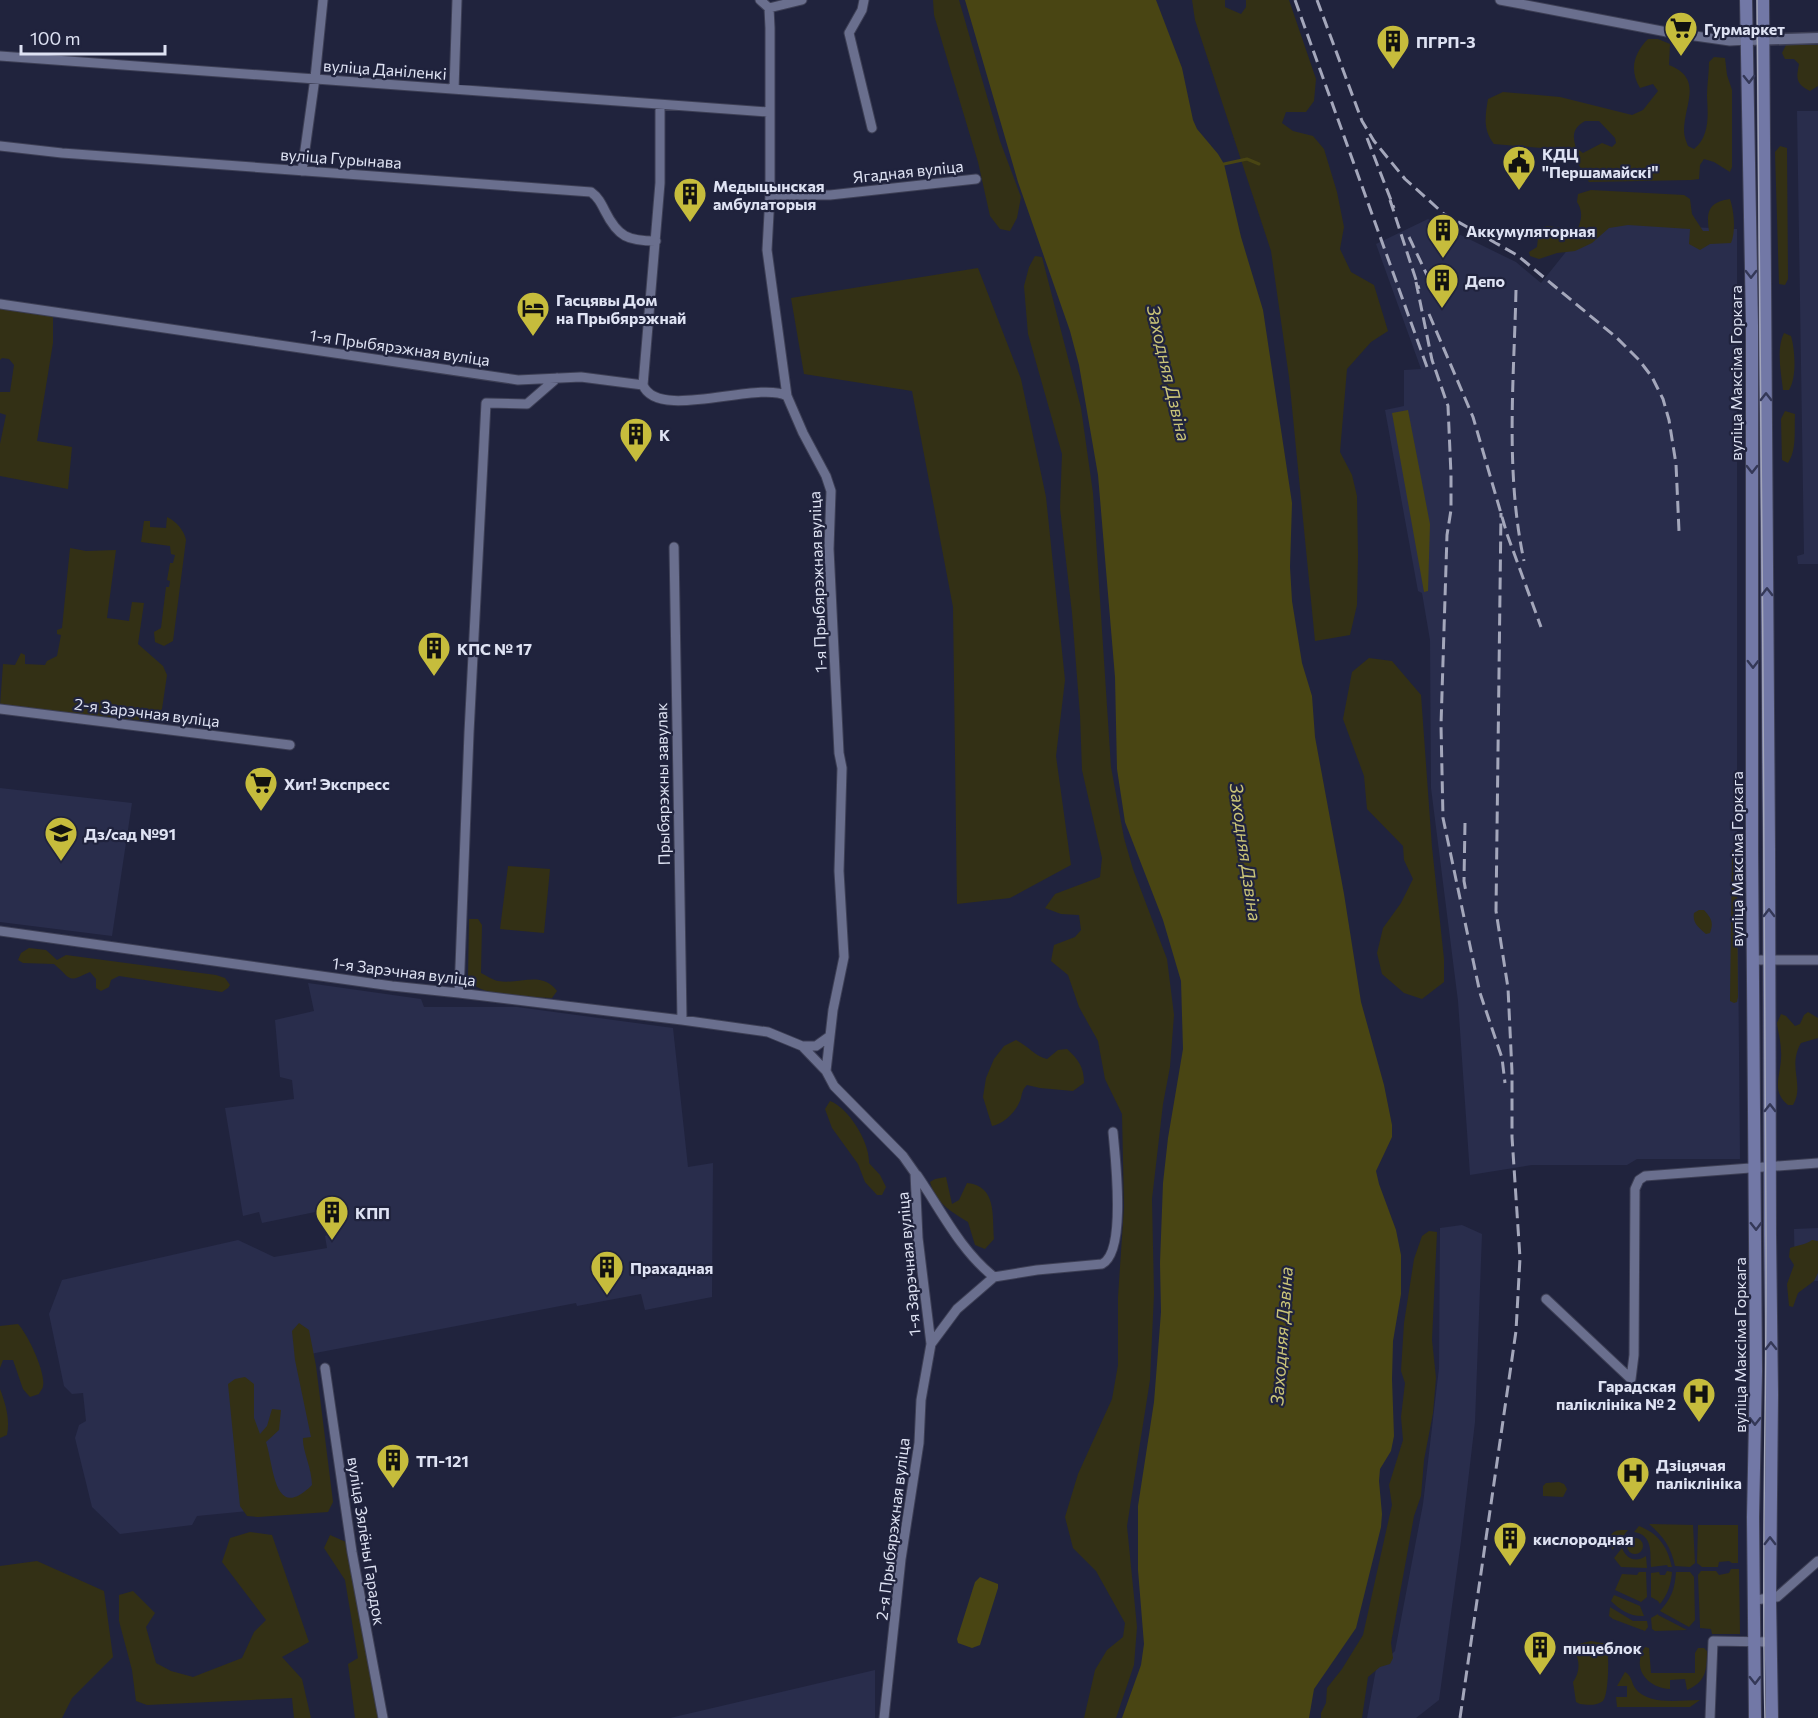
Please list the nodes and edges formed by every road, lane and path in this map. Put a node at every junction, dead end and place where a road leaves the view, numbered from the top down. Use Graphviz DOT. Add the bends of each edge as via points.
graph roads {
  1 [pos="323,0"];
  2 [pos="457,0"];
  3 [pos="760,0"];
  4 [pos="802,0"];
  5 [pos="864,0"];
  6 [pos="1500,0"];
  7 [pos="1746,0"];
  8 [pos="1763,0"];
  9 [pos="769,8"];
  10 [pos="1818,38"];
  11 [pos="1763,39"];
  12 [pos="1748,40"];
  13 [pos="0,56"];
  14 [pos="315,78"];
  15 [pos="454,89"];
  16 [pos="660,105"];
  17 [pos="768,112"];
  18 [pos="872,128"];
  19 [pos="0,146"];
  20 [pos="302,171"];
  21 [pos="976,179"];
  22 [pos="1764,186"];
  23 [pos="1750,187"];
  24 [pos="770,195"];
  25 [pos="656,241"];
  26 [pos="0,304"];
  27 [pos="1765,325"];
  28 [pos="1752,326"];
  29 [pos="557,378"];
  30 [pos="644,385"];
  31 [pos="787,396"];
  32 [pos="674,547"];
  33 [pos="0,709"];
  34 [pos="290,745"];
  35 [pos="1752,848"];
  36 [pos="1769,848"];
  37 [pos="0,931"];
  38 [pos="1753,960"];
  39 [pos="1769,960"];
  40 [pos="1818,960"];
  41 [pos="459,993"];
  42 [pos="682,1020"];
  43 [pos="830,1036"];
  44 [pos="802,1046"];
  45 [pos="826,1071"];
  46 [pos="1113,1132"];
  47 [pos="1818,1163"];
  48 [pos="1770,1166"];
  49 [pos="1755,1167"];
  50 [pos="915,1173"];
  51 [pos="994,1277"];
  52 [pos="1546,1299"];
  53 [pos="931,1344"];
  54 [pos="325,1368"];
  55 [pos="1770,1516"];
  56 [pos="1754,1517"];
  57 [pos="1818,1563"];
  58 [pos="1770,1599"];
  59 [pos="1755,1600"];
  60 [pos="1754,1642"];
  61 [pos="1770,1642"];
  62 [pos="383,1718"];
  63 [pos="884,1718"];
  64 [pos="1710,1718"];
  65 [pos="1755,1718"];
  66 [pos="1772,1718"];
  1 -- 14 [label="street"];
  2 -- 15 [label="street"];
  3 -- 9 [label="street"];
  4 -- 9 [label="street"];
  5 -- 18 [label="street" via="849,33"];
  6 -- 12 [label="street" via="1667,32"];
  7 -- 12 [label="main road, вуліца Максіма Горкага"];
  8 -- 11 [label="main road, вуліца Максіма Горкага"];
  9 -- 17 [label="street"];
  10 -- 11 [label="street"];
  11 -- 12 [label="street"];
  11 -- 22 [label="main road, вуліца Максіма Горкага"];
  12 -- 23 [label="main road, вуліца Максіма Горкага, one-way"];
  13 -- 14 [label="street, вуліца Даніленкі"];
  14 -- 15 [label="street, вуліца Даніленкі"];
  14 -- 20 [label="street"];
  15 -- 16 [label="street, вуліца Даніленкі"];
  16 -- 17 [label="street, вуліца Даніленкі"];
  16 -- 25 [label="street"];
  17 -- 24 [label="street"];
  19 -- 20 [label="street, вуліца Гурынава"];
  20 -- 25 [label="street, вуліца Гурынава" via="591,192 621,234 633,241"];
  21 -- 24 [label="street, Ягадная вуліца" via="830,195"];
  22 -- 23 [label="street"];
  22 -- 27 [label="main road, вуліца Максіма Горкага"];
  23 -- 28 [label="main road, вуліца Максіма Горкага, one-way"];
  24 -- 31 [label="street" via="767,250"];
  25 -- 30 [label="street"];
  26 -- 29 [label="street, 1-я Прыбярэжная вуліца" via="518,380"];
  27 -- 28 [label="street"];
  36 -- 27 [label="main road, вуліца Максіма Горкага, one-way"];
  28 -- 35 [label="main road, вуліца Максіма Горкага, one-way"];
  29 -- 30 [label="street, 1-я Прыбярэжная вуліца"];
  29 -- 41 [label="street" via="527,404 486,403"];
  30 -- 31 [label="street, 1-я Прыбярэжная вуліца" via="652,396 688,401 766,391"];
  31 -- 43 [label="street, 1-я Прыбярэжная вуліца" via="831,491 829,549 838,753 842,768 839,871 844,957"];
  32 -- 42 [label="street, Прыбярэжны завулак"];
  33 -- 34 [label="street, 2-я Зарэчная вуліца"];
  35 -- 36 [label="street"];
  35 -- 38 [label="main road, вуліца Максіма Горкага"];
  39 -- 36 [label="main road, вуліца Максіма Горкага, one-way"];
  37 -- 41 [label="street, 1-я Зарэчная вуліца"];
  38 -- 39 [label="street"];
  38 -- 49 [label="main road, вуліца Максіма Горкага"];
  39 -- 40 [label="street"];
  48 -- 39 [label="main road, вуліца Максіма Горкага, one-way"];
  41 -- 42 [label="street, 1-я Зарэчная вуліца"];
  42 -- 44 [label="street, 1-я Зарэчная вуліца" via="768,1032"];
  43 -- 44 [label="street" via="816,1046"];
  43 -- 45 [label="street, 1-я Прыбярэжная вуліца"];
  44 -- 45 [label="street, 1-я Зарэчная вуліца"];
  45 -- 50 [label="street, 1-я Зарэчная вуліца" via="834,1086"];
  46 -- 51 [label="street" via="1117,1230 1107,1261"];
  47 -- 48 [label="street"];
  48 -- 49 [label="street"];
  55 -- 48 [label="main road, вуліца Максіма Горкага, one-way"];
  49 -- 52 [label="street" via="1645,1176 1639,1180 1635,1189 1631,1379"];
  49 -- 56 [label="main road, вуліца Максіма Горкага, one-way"];
  50 -- 51 [label="street" via="942,1217"];
  50 -- 53 [label="street, 1-я Зарэчная вуліца" via="918,1238"];
  51 -- 53 [label="street" via="957,1309"];
  53 -- 63 [label="street, 2-я Прыбярэжная вуліца"];
  54 -- 62 [label="street, вуліца Зялёны Гарадок" via="352,1552"];
  55 -- 56 [label="street"];
  58 -- 55 [label="main road, вуліца Максіма Горкага, one-way"];
  56 -- 59 [label="main road, вуліца Максіма Горкага"];
  57 -- 58 [label="street" via="1778,1597"];
  58 -- 59 [label="street"];
  58 -- 61 [label="main road, вуліца Максіма Горкага"];
  59 -- 60 [label="main road, вуліца Максіма Горкага"];
  60 -- 61 [label="street"];
  60 -- 64 [label="street" via="1713,1641"];
  60 -- 65 [label="main road, вуліца Максіма Горкага, one-way"];
  61 -- 66 [label="main road, вуліца Максіма Горкага"];
}
